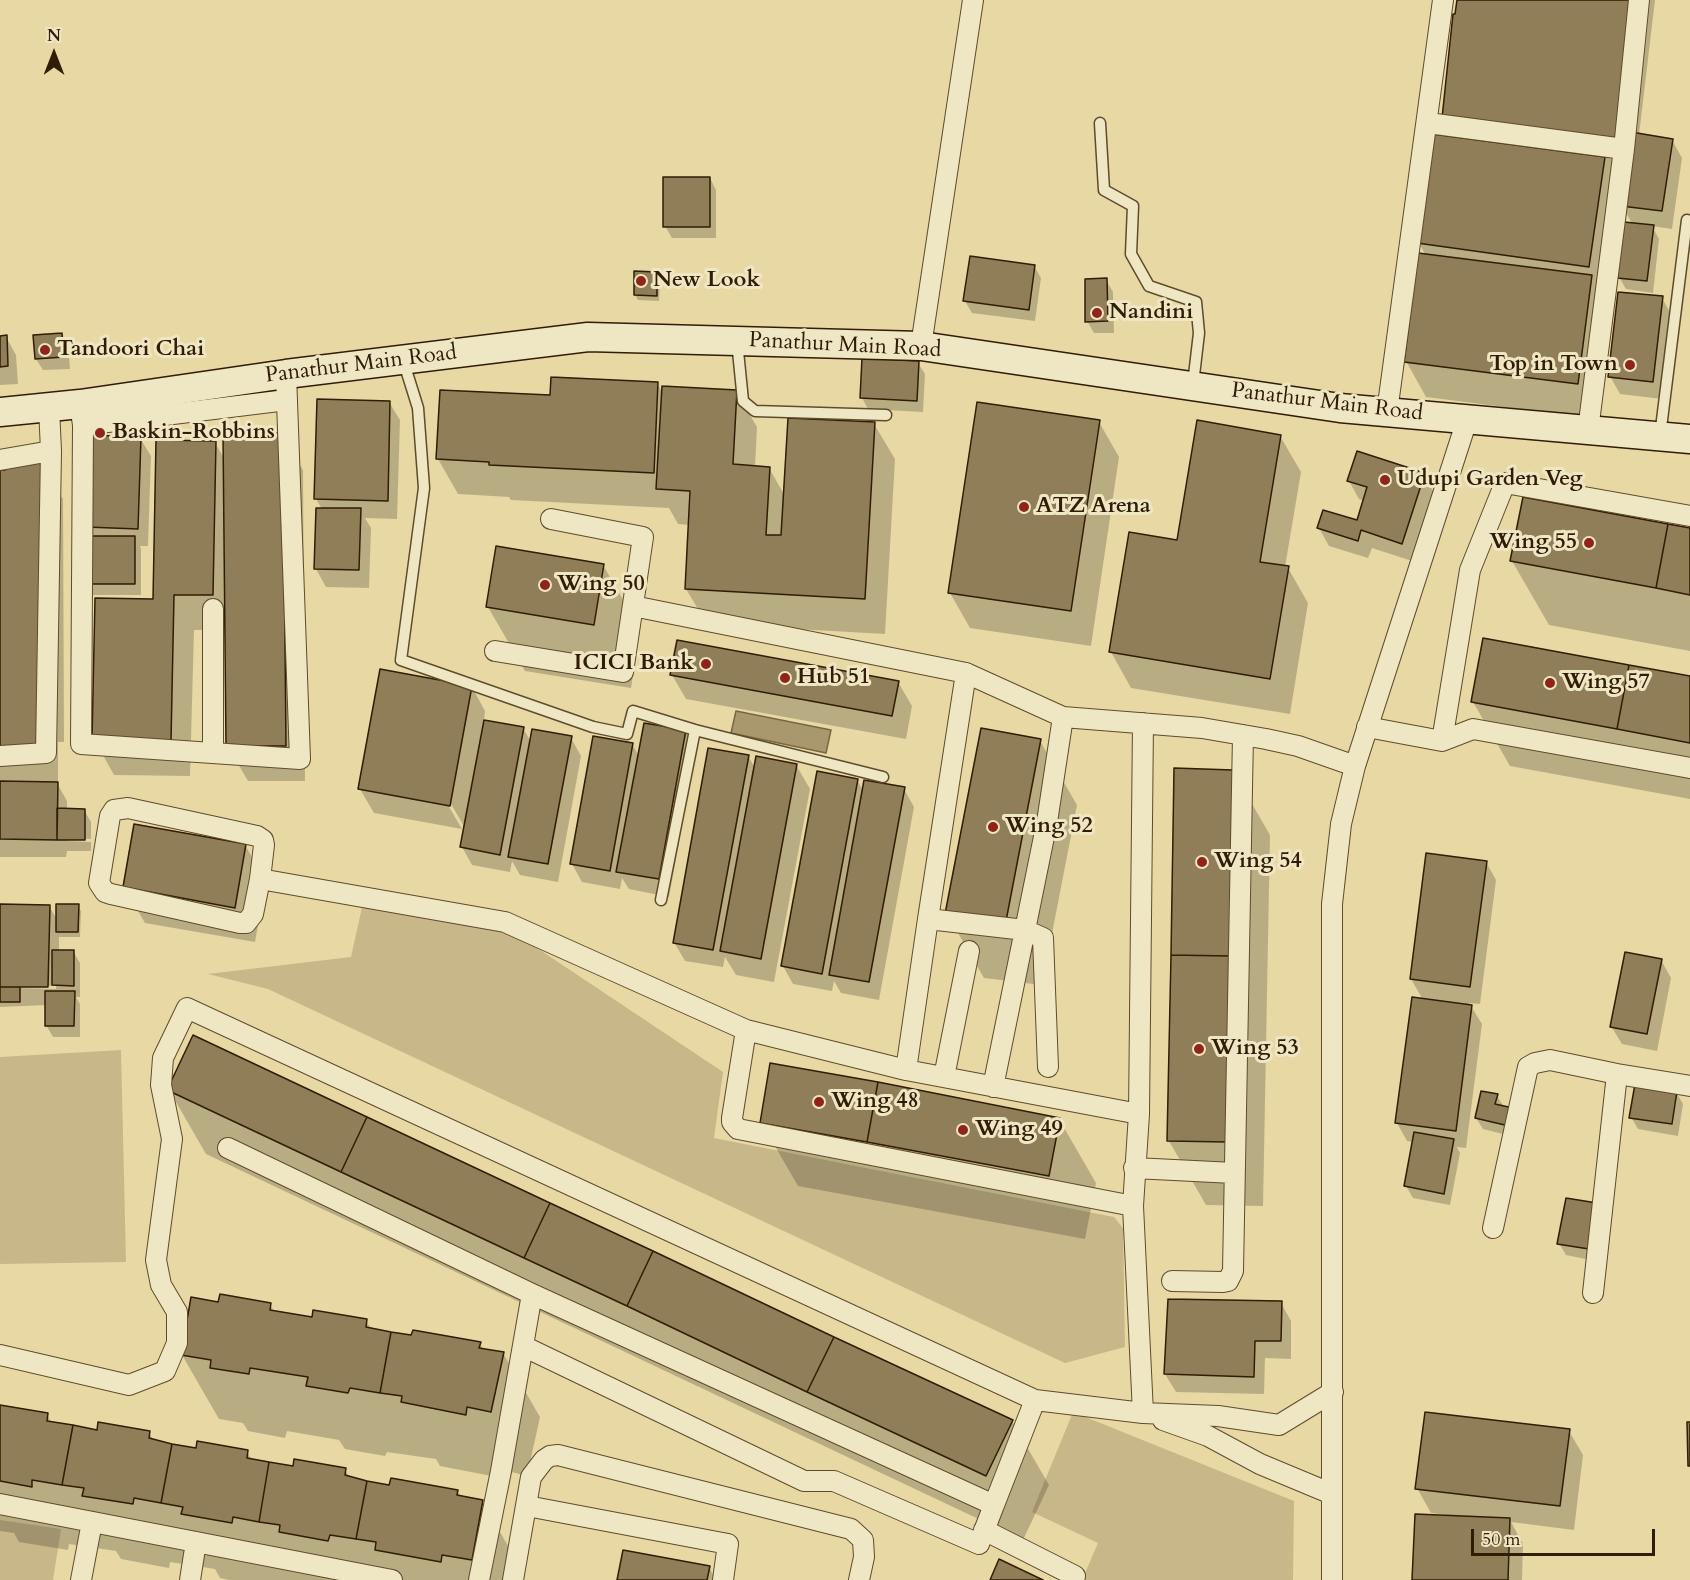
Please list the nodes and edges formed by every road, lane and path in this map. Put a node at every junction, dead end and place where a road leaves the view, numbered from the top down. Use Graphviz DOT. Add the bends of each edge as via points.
graph roads {
  1 [pos="973,0"];
  2 [pos="1443,0"];
  3 [pos="1640,0"];
  4 [pos="1100,123"];
  5 [pos="1428,123"];
  6 [pos="1624,149"];
  7 [pos="1687,220"];
  8 [pos="737,341"];
  9 [pos="921,346"];
  10 [pos="403,360"];
  11 [pos="1193,386"];
  12 [pos="287,387"];
  13 [pos="49,406"];
  14 [pos="0,412"];
  15 [pos="1387,412"];
  16 [pos="81,414"];
  17 [pos="886,415"];
  18 [pos="1467,420"];
  19 [pos="1588,430"];
  20 [pos="1660,436"];
  21 [pos="1690,439"];
  22 [pos="51,451"];
  23 [pos="0,460"];
  24 [pos="1690,516"];
  25 [pos="551,519"];
  26 [pos="633,606"];
  27 [pos="213,609"];
  28 [pos="495,651"];
  29 [pos="966,673"];
  30 [pos="1063,717"];
  31 [pos="1143,723"];
  32 [pos="1367,727"];
  33 [pos="695,730"];
  34 [pos="1243,735"];
  35 [pos="1442,741"];
  36 [pos="213,753"];
  37 [pos="0,756"];
  38 [pos="1355,766"];
  39 [pos="1690,768"];
  40 [pos="883,777"];
  41 [pos="260,879"];
  42 [pos="661,900"];
  43 [pos="928,919"];
  44 [pos="1025,930"];
  45 [pos="969,951"];
  46 [pos="746,1030"];
  47 [pos="1048,1067"];
  48 [pos="906,1070"];
  49 [pos="1617,1074"];
  50 [pos="944,1077"];
  51 [pos="1690,1086"];
  52 [pos="993,1087"];
  53 [pos="1139,1114"];
  54 [pos="228,1148"];
  55 [pos="1134,1168"];
  56 [pos="1234,1173"];
  57 [pos="1133,1206"];
  58 [pos="1493,1228"];
  59 [pos="1172,1281"];
  60 [pos="1593,1293"];
  61 [pos="532,1294"];
  62 [pos="523,1346"];
  63 [pos="0,1355"];
  64 [pos="1333,1392"];
  65 [pos="1035,1400"];
  66 [pos="1143,1413"];
  67 [pos="1332,1494"];
  68 [pos="0,1504"];
  69 [pos="527,1506"];
  70 [pos="994,1506"];
  71 [pos="92,1522"];
  72 [pos="984,1530"];
  73 [pos="196,1542"];
  74 [pos="1075,1576"];
  75 [pos="81,1580"];
  76 [pos="190,1580"];
  77 [pos="392,1580"];
  78 [pos="479,1580"];
  79 [pos="513,1580"];
  80 [pos="723,1580"];
  81 [pos="859,1580"];
  82 [pos="1332,1580"];
  1 -- 9 [label="street"];
  2 -- 5 [label="street"];
  3 -- 6 [label="street"];
  4 -- 11 [label="lane" via="1104,190 1133,206 1131,254 1149,286 1196,302 1199,333"];
  5 -- 6 [label="street"];
  5 -- 15 [label="street"];
  6 -- 19 [label="street"];
  7 -- 20 [label="lane"];
  8 -- 9 [label="street, Panathur Main Road"];
  8 -- 10 [label="street, Panathur Main Road" via="588,337"];
  8 -- 17 [label="lane" via="743,401 755,411"];
  9 -- 11 [label="street, Panathur Main Road"];
  10 -- 12 [label="street, Panathur Main Road"];
  10 -- 33 [label="lane" via="417,408 424,488 401,660 593,727 627,734 633,711"];
  11 -- 15 [label="street, Panathur Main Road"];
  12 -- 16 [label="street, Panathur Main Road"];
  12 -- 36 [label="street" via="300,759"];
  13 -- 14 [label="street, Panathur Main Road"];
  13 -- 16 [label="street, Panathur Main Road"];
  13 -- 22 [label="street"];
  15 -- 18 [label="street, Panathur Main Road"];
  16 -- 36 [label="street" via="81,744"];
  18 -- 19 [label="street, Panathur Main Road"];
  18 -- 32 [label="street"];
  19 -- 20 [label="street, Panathur Main Road"];
  20 -- 21 [label="street, Panathur Main Road"];
  22 -- 23 [label="street"];
  22 -- 37 [label="street" via="46,753"];
  24 -- 35 [label="street" via="1505,483 1470,570"];
  25 -- 26 [label="street" via="643,537"];
  26 -- 28 [label="street" via="622,672"];
  26 -- 29 [label="street"];
  27 -- 36 [label="street"];
  29 -- 30 [label="street"];
  29 -- 43 [label="street"];
  30 -- 31 [label="street"];
  30 -- 44 [label="street"];
  31 -- 34 [label="street"];
  31 -- 53 [label="street"];
  32 -- 35 [label="street"];
  32 -- 38 [label="street"];
  33 -- 40 [label="lane"];
  33 -- 42 [label="lane"];
  34 -- 38 [label="street" via="1298,746"];
  34 -- 56 [label="street"];
  35 -- 39 [label="street" via="1473,729"];
  38 -- 64 [label="street" via="1341,824 1332,904"];
  41 -- 41 [label="street" via="264,844 260,837 128,808 114,810 110,816 99,883 105,892 240,924 254,914"];
  41 -- 46 [label="street" via="505,922"];
  43 -- 44 [label="street"];
  43 -- 48 [label="street"];
  44 -- 47 [label="street" via="1042,938"];
  44 -- 52 [label="street"];
  45 -- 50 [label="street"];
  46 -- 48 [label="street"];
  46 -- 57 [label="street" via="732,1118 738,1129"];
  48 -- 50 [label="street"];
  49 -- 51 [label="street"];
  49 -- 58 [label="street" via="1550,1060 1528,1067"];
  49 -- 60 [label="street"];
  50 -- 52 [label="street"];
  52 -- 53 [label="street"];
  53 -- 55 [label="street"];
  54 -- 61 [label="street"];
  55 -- 56 [label="street"];
  55 -- 57 [label="street"];
  56 -- 59 [label="street" via="1232,1276 1223,1282"];
  57 -- 66 [label="street"];
  61 -- 62 [label="street"];
  61 -- 70 [label="street"];
  62 -- 72 [label="street" via="804,1481 834,1480 979,1544"];
  62 -- 78 [label="street"];
  63 -- 65 [label="street" via="129,1385 165,1371 177,1343 177,1312 161,1285 156,1260 172,1139 161,1085 163,1058 187,1008"];
  64 -- 66 [label="street" via="1279,1425 1218,1416"];
  64 -- 67 [label="street"];
  65 -- 66 [label="street"];
  65 -- 70 [label="street"];
  66 -- 67 [label="street" via="1208,1436 1260,1464"];
  67 -- 82 [label="street"];
  68 -- 71 [label="street"];
  69 -- 79 [label="street"];
  69 -- 80 [label="street" via="728,1544"];
  69 -- 81 [label="street" via="531,1477 550,1456 558,1455 851,1529 863,1540"];
  70 -- 72 [label="street"];
  71 -- 73 [label="street"];
  71 -- 75 [label="street"];
  72 -- 74 [label="street"];
  73 -- 76 [label="street"];
  73 -- 77 [label="street"];
}
